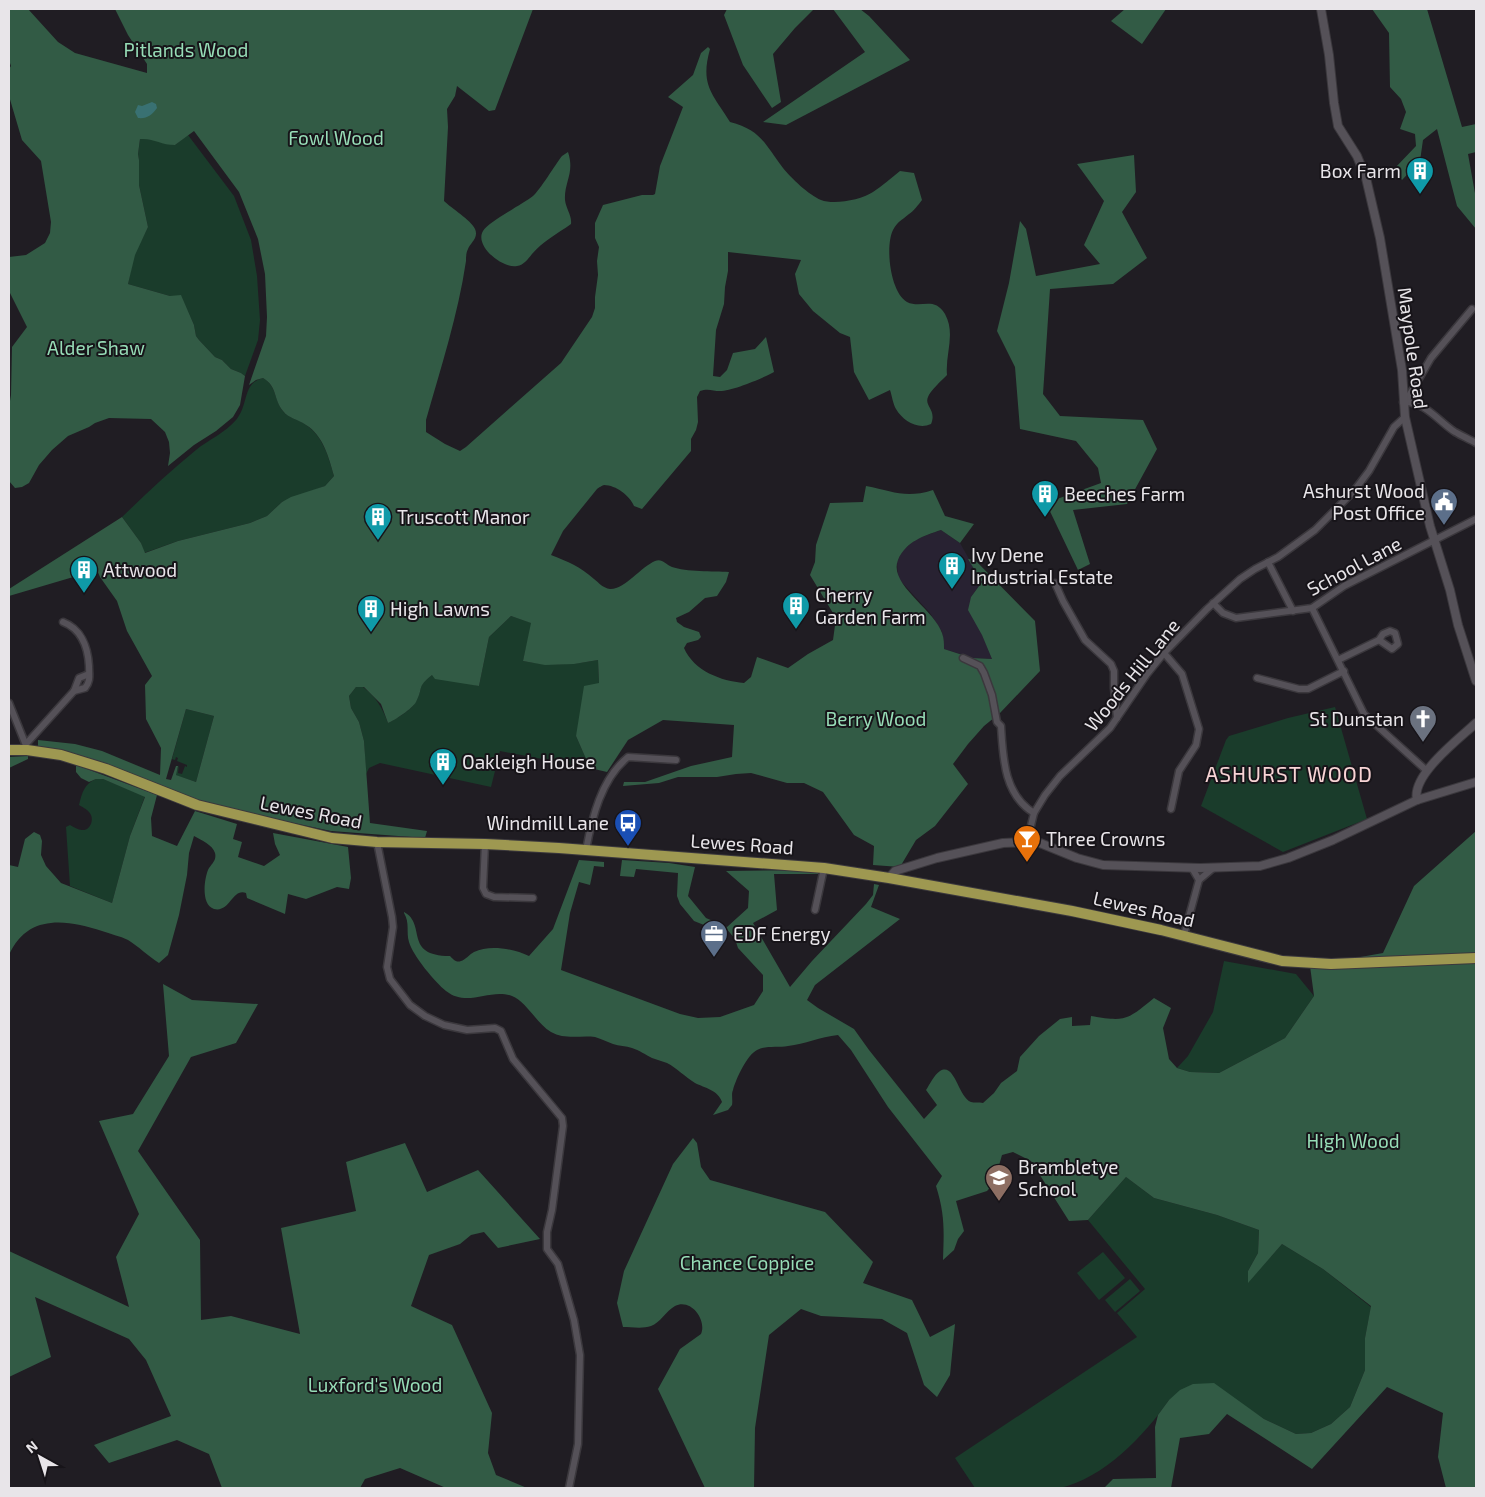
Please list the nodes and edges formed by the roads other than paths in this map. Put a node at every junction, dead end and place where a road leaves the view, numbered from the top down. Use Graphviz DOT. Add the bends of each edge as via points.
graph roads {
  1 [pos="1320,9"];
  2 [pos="1472,309"];
  3 [pos="1405,402"];
  4 [pos="1406,417"];
  5 [pos="1476,443"];
  6 [pos="1476,519"];
  7 [pos="1435,542"];
  8 [pos="1268,562"];
  9 [pos="1056,583"];
  10 [pos="1213,603"];
  11 [pos="1312,608"];
  12 [pos="1293,611"];
  13 [pos="63,622"];
  14 [pos="1379,640"];
  15 [pos="1164,653"];
  16 [pos="963,658"];
  17 [pos="1338,660"];
  18 [pos="1344,671"];
  19 [pos="89,674"];
  20 [pos="1257,678"];
  21 [pos="1476,682"];
  22 [pos="74,691"];
  23 [pos="9,703"];
  24 [pos="1117,718"];
  25 [pos="1476,723"];
  26 [pos="27,747"];
  27 [pos="9,750"];
  28 [pos="676,760"];
  29 [pos="1427,771"];
  30 [pos="1476,782"];
  31 [pos="1417,800"];
  32 [pos="1171,810"];
  33 [pos="1034,813"];
  34 [pos="376,842"];
  35 [pos="1027,842"];
  36 [pos="485,844"];
  37 [pos="586,850"];
  38 [pos="824,868"];
  39 [pos="1192,868"];
  40 [pos="1212,868"];
  41 [pos="890,878"];
  42 [pos="1199,880"];
  43 [pos="533,898"];
  44 [pos="815,910"];
  45 [pos="1184,935"];
  46 [pos="1476,958"];
  47 [pos="569,1488"];
  1 -- 3 [label="street, Maypole Road" via="1338,126 1364,171 1380,238"];
  2 -- 3 [label="street" via="1431,358"];
  3 -- 4 [label="street, Maypole Road"];
  3 -- 5 [label="street" via="1425,408 1454,431"];
  4 -- 7 [label="street, Maypole Road"];
  4 -- 8 [label="street, Woods Hill Lane" via="1394,427 1354,491 1312,533"];
  6 -- 7 [label="street, School Lane"];
  7 -- 11 [label="street, School Lane" via="1344,586"];
  7 -- 21 [label="street, Maypole Road"];
  8 -- 10 [label="street, Woods Hill Lane" via="1240,579"];
  8 -- 12 [label="street"];
  9 -- 24 [label="street" via="1085,640 1111,664"];
  10 -- 12 [label="street, School Lane" via="1223,613 1236,618"];
  10 -- 15 [label="street, Woods Hill Lane"];
  11 -- 12 [label="street, School Lane"];
  11 -- 17 [label="street"];
  13 -- 19 [label="street" via="72,625 81,636 88,652"];
  14 -- 17 [label="street"];
  15 -- 24 [label="street, Woods Hill Lane"];
  15 -- 32 [label="street" via="1182,674 1199,730 1196,745 1179,771"];
  16 -- 33 [label="street" via="980,666 984,673 1001,726 1006,776 1025,808"];
  17 -- 18 [label="street"];
  18 -- 20 [label="street" via="1308,689"];
  18 -- 29 [label="street" via="1364,714"];
  19 -- 22 [label="street" via="79,678"];
  19 -- 22 [label="street" via="90,680 85,688"];
  22 -- 26 [label="street"];
  23 -- 26 [label="street"];
  24 -- 33 [label="street, Woods Hill Lane" via="1095,744 1060,776"];
  25 -- 29 [label="street"];
  26 -- 27 [label="highway, Lewes Road"];
  26 -- 34 [label="highway, Lewes Road" via="106,769 197,805 332,838"];
  28 -- 37 [label="street" via="628,757 623,761 592,817"];
  29 -- 31 [label="street" via="1418,784"];
  30 -- 31 [label="street"];
  31 -- 40 [label="street" via="1288,858 1260,866"];
  33 -- 35 [label="street, Woods Hill Lane"];
  34 -- 36 [label="highway, Lewes Road"];
  34 -- 47 [label="street" via="392,917 387,967 390,980 410,1005 438,1022 466,1030 495,1028 501,1031 513,1059 562,1118 547,1249 558,1264 580,1354 578,1444"];
  35 -- 39 [label="street" via="1040,843 1077,858 1103,864"];
  35 -- 41 [label="street" via="1004,843 937,858 895,871"];
  36 -- 37 [label="highway, Lewes Road"];
  36 -- 43 [label="street" via="483,888 486,894"];
  37 -- 38 [label="highway, Lewes Road"];
  38 -- 41 [label="highway, Lewes Road"];
  38 -- 44 [label="street"];
  39 -- 40 [label="street"];
  39 -- 42 [label="street"];
  40 -- 42 [label="street"];
  41 -- 45 [label="highway, Lewes Road"];
  42 -- 45 [label="street"];
  45 -- 46 [label="highway, Lewes Road" via="1282,961 1331,964"];
}
